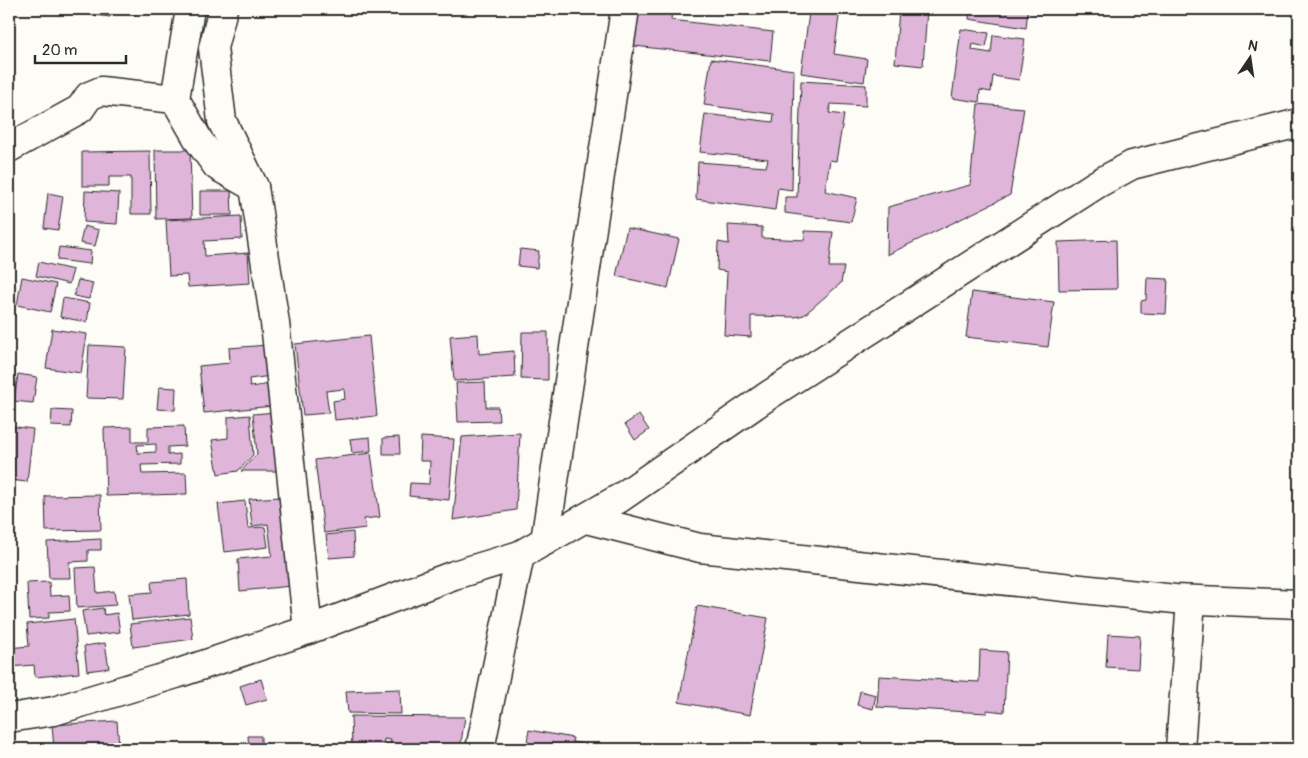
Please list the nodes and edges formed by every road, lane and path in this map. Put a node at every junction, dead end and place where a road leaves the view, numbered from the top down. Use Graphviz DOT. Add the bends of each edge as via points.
graph roads {
  1 [pos="190,9"];
  2 [pos="223,9"];
  3 [pos="625,9"];
  4 [pos="175,99"];
  5 [pos="1299,123"];
  6 [pos="9,148"];
  7 [pos="254,187"];
  8 [pos="586,519"];
  9 [pos="545,541"];
  10 [pos="520,555"];
  11 [pos="1190,600"];
  12 [pos="1299,604"];
  13 [pos="308,630"];
  14 [pos="9,718"];
  15 [pos="480,749"];
  16 [pos="1180,749"];
  1 -- 4 [label="street"];
  2 -- 7 [label="street" via="213,48 222,121"];
  3 -- 9 [label="street"];
  4 -- 6 [label="street" via="101,91 89,96 80,109"];
  4 -- 7 [label="street" via="216,166"];
  5 -- 8 [label="street" via="1132,165 1097,184 769,395"];
  7 -- 13 [label="street" via="275,323"];
  8 -- 9 [label="street"];
  8 -- 11 [label="street" via="700,548"];
  9 -- 10 [label="street"];
  10 -- 13 [label="street"];
  10 -- 15 [label="street"];
  11 -- 12 [label="street"];
  11 -- 16 [label="street"];
  13 -- 14 [label="street" via="54,711"];
}
